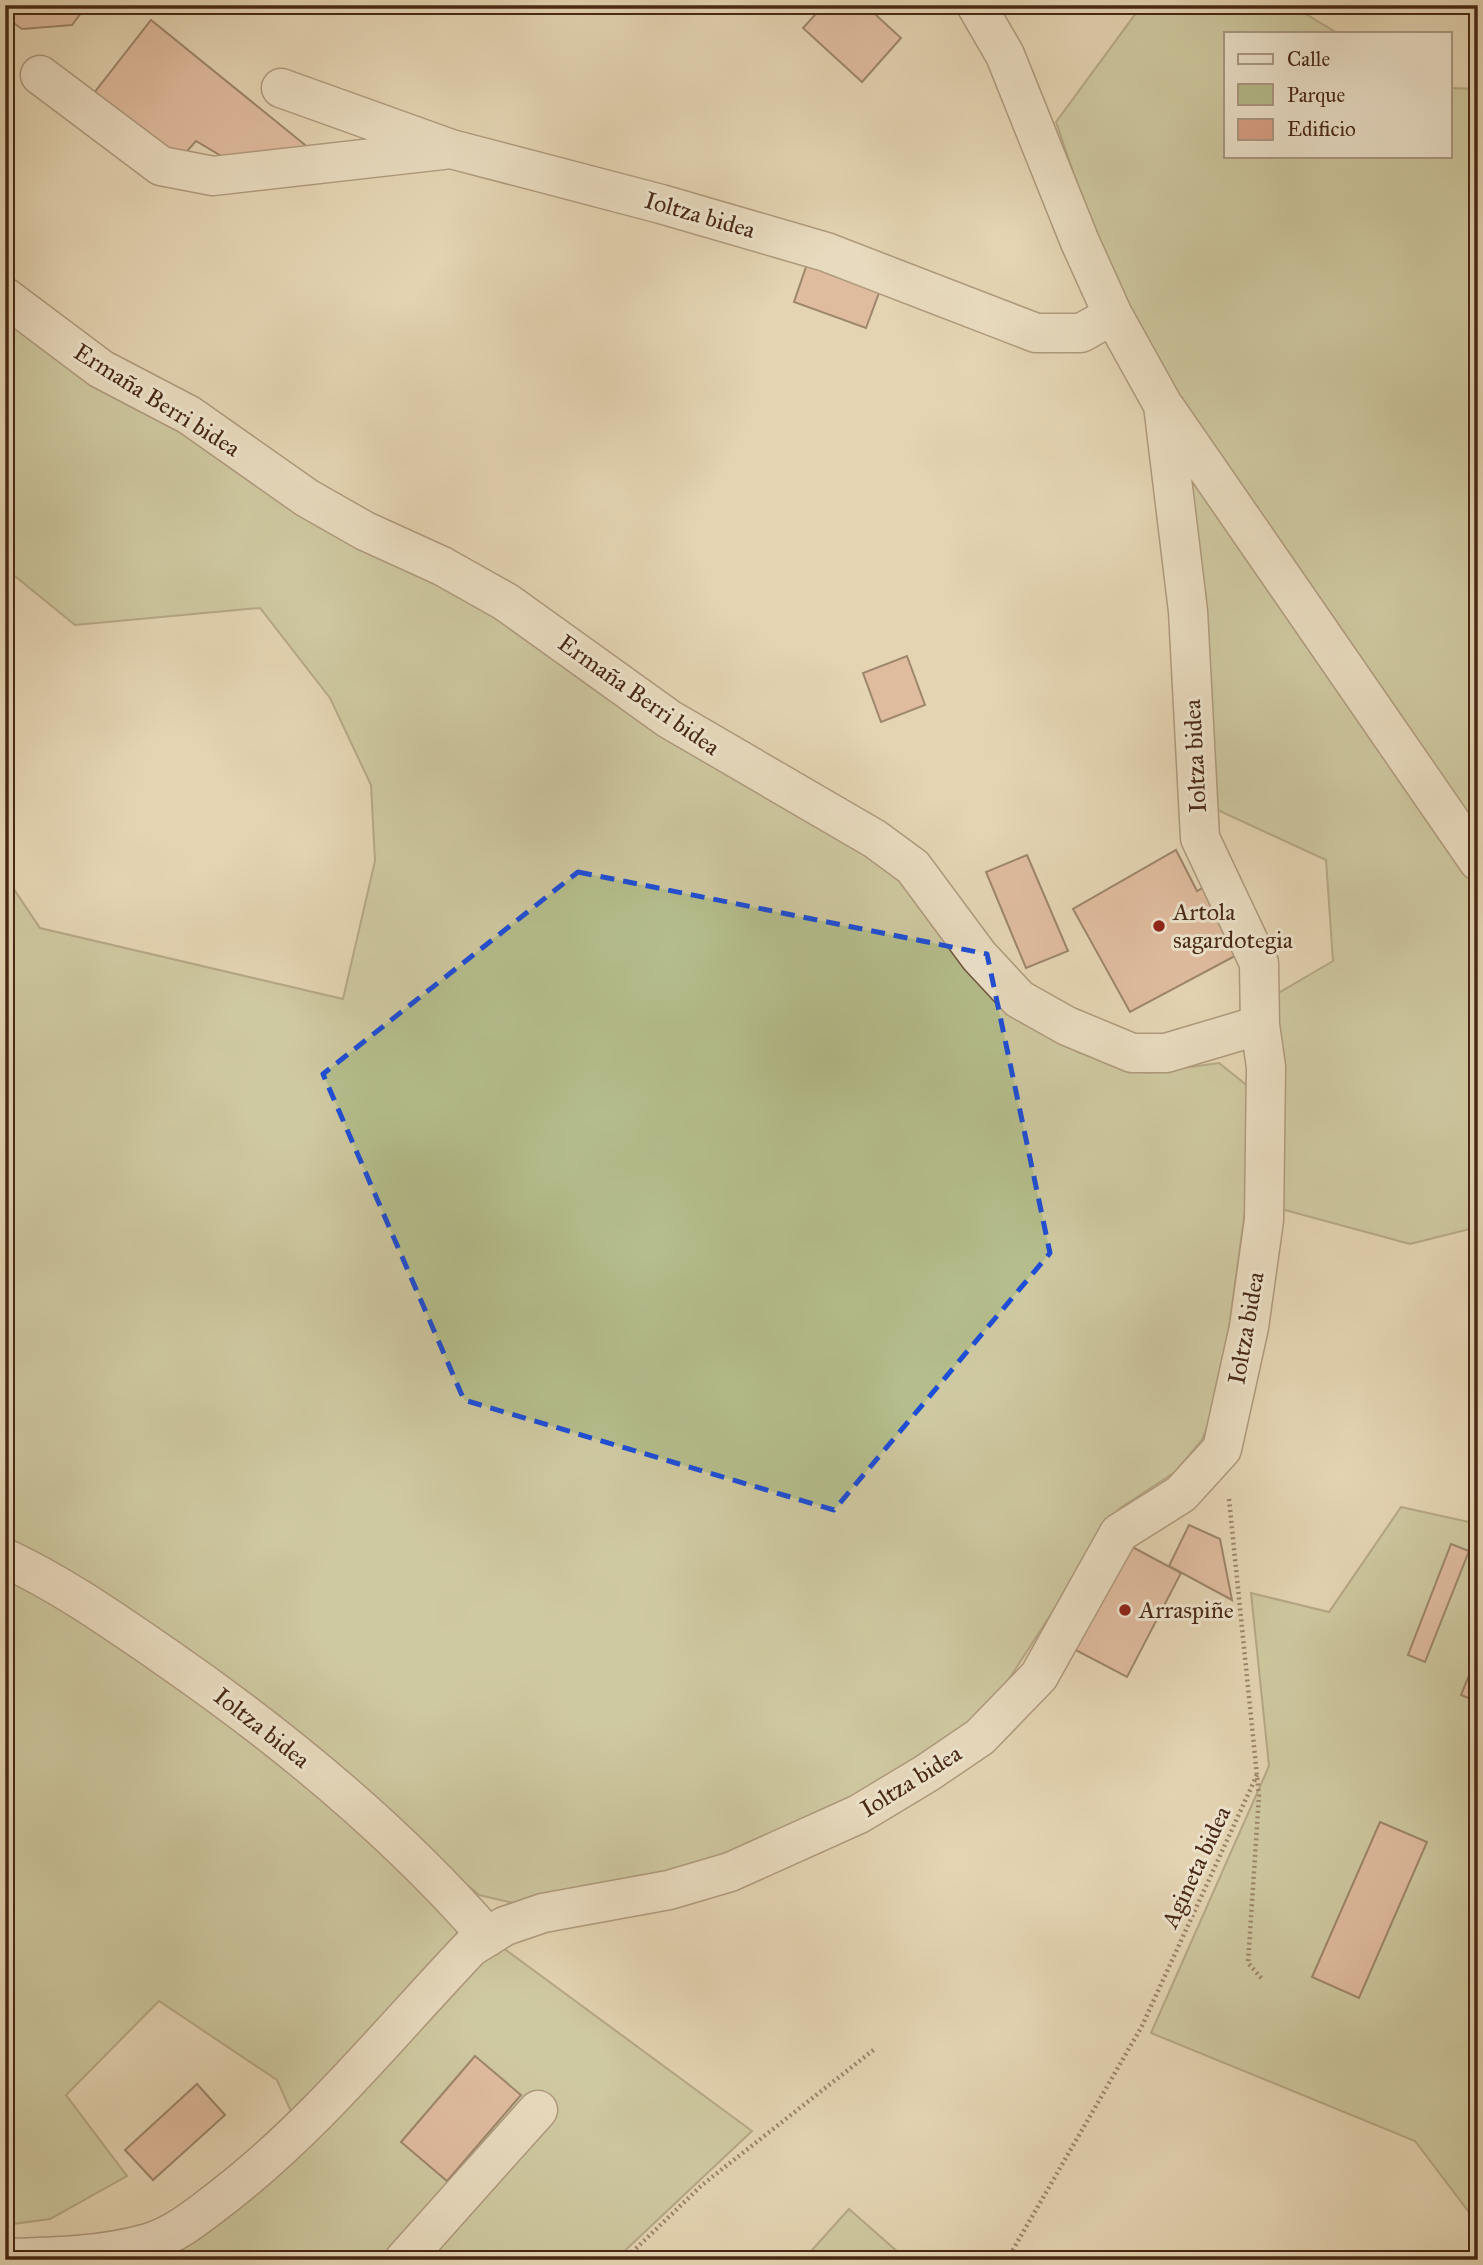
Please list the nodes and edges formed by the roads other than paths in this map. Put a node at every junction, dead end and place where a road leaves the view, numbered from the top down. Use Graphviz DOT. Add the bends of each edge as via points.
graph roads {
  1 [pos="975,5"];
  2 [pos="40,75"];
  3 [pos="281,88"];
  4 [pos="451,149"];
  5 [pos="5,296"];
  6 [pos="1113,315"];
  7 [pos="1163,405"];
  8 [pos="1478,862"];
  9 [pos="1260,1025"];
  10 [pos="5,1558"];
  11 [pos="488,1937"];
  12 [pos="538,2110"];
  13 [pos="5,2258"];
  14 [pos="404,2260"];
  1 -- 6 [label="street, Ioltza bidea" via="1005,55"];
  2 -- 4 [label="street" via="161,166 213,176"];
  3 -- 4 [label="street, Ioltza bidea"];
  4 -- 6 [label="street, Ioltza bidea" via="826,252 1036,333 1081,332"];
  5 -- 9 [label="street, Ermaña Berri bidea" via="101,369 189,415 307,498 506,602 669,719 875,839 913,867 979,957 1019,999 1067,1027 1132,1053 1166,1053"];
  6 -- 7 [label="street, Ioltza bidea"];
  7 -- 8 [label="street"];
  7 -- 9 [label="street, Ioltza bidea" via="1188,611 1199,838 1259,963"];
  9 -- 11 [label="street, Ioltza bidea" via="1266,1067 1264,1220 1249,1327 1222,1449 1181,1494 1119,1533 1039,1676 980,1737 859,1814 730,1872 669,1890 543,1913"];
  10 -- 11 [label="street, Ioltza bidea" via="114,1621 222,1695 302,1758 441,1883"];
  11 -- 13 [label="street, Ioltza bidea" via="471,1947 295,2134 188,2223 150,2242 105,2252"];
  12 -- 14 [label="street"];
}
